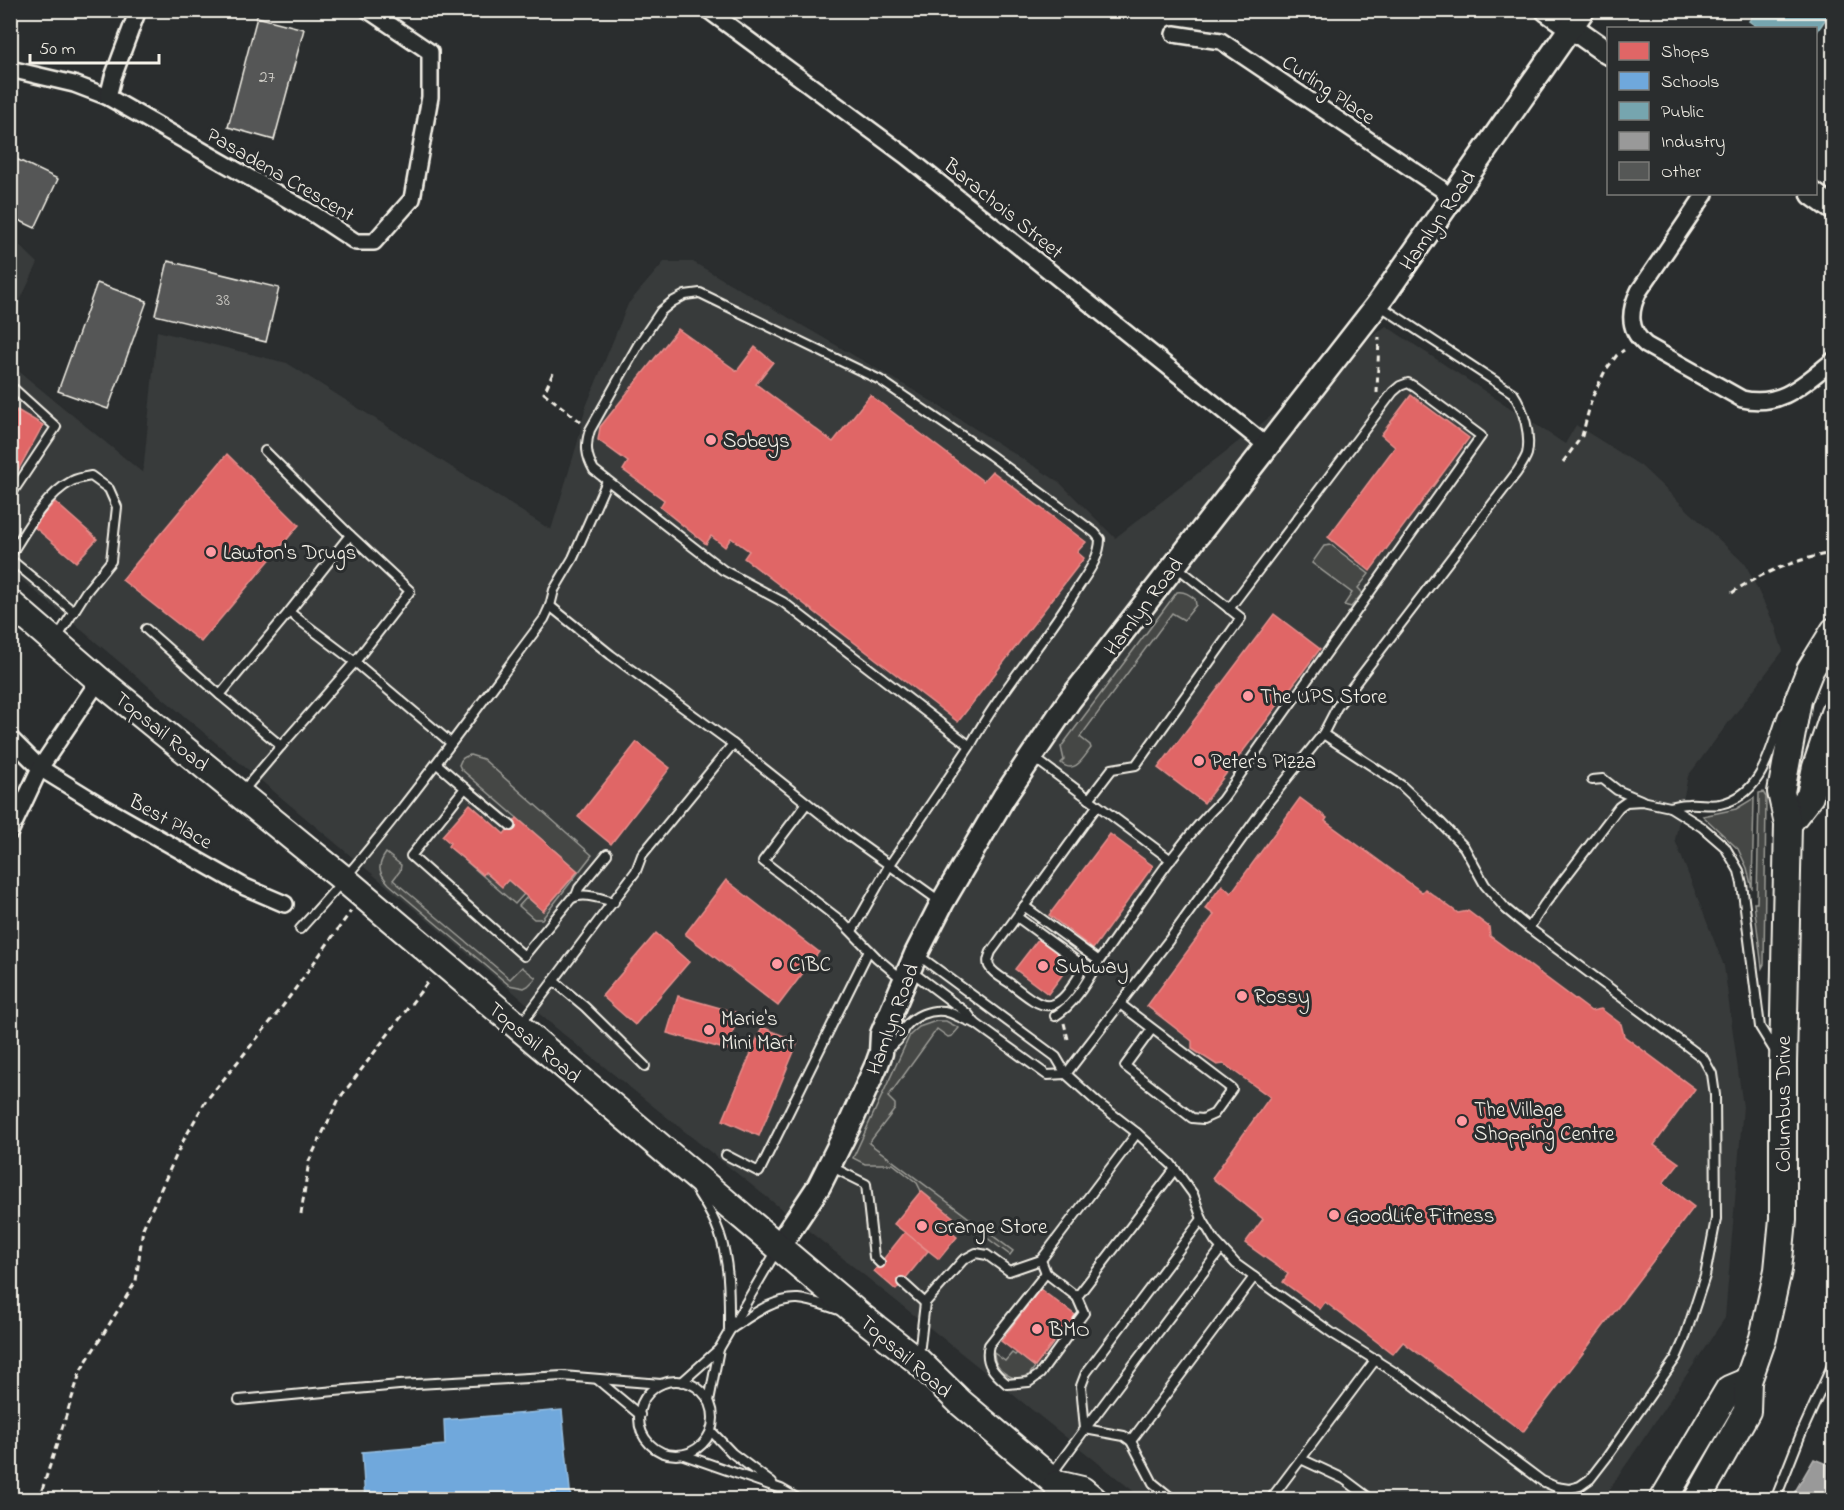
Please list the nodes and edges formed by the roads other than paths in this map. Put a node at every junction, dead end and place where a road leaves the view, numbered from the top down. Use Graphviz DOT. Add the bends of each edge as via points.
graph roads {
  1 [pos="138,10"];
  2 [pos="368,10"];
  3 [pos="708,10"];
  4 [pos="1548,10"];
  5 [pos="1577,19"];
  6 [pos="1174,34"];
  7 [pos="1607,52"];
  8 [pos="10,69"];
  9 [pos="108,97"];
  10 [pos="1704,195"];
  11 [pos="1814,195"];
  12 [pos="1452,199"];
  13 [pos="1833,209"];
  14 [pos="1378,304"];
  15 [pos="1833,360"];
  16 [pos="10,395"];
  17 [pos="1267,446"];
  18 [pos="265,451"];
  19 [pos="607,482"];
  20 [pos="10,496"];
  21 [pos="350,535"];
  22 [pos="10,558"];
  23 [pos="1174,565"];
  24 [pos="10,603"];
  25 [pos="550,606"];
  26 [pos="1229,609"];
  27 [pos="74,612"];
  28 [pos="289,612"];
  29 [pos="146,629"];
  30 [pos="1833,632"];
  31 [pos="55,642"];
  32 [pos="355,662"];
  33 [pos="99,680"];
  34 [pos="220,695"];
  35 [pos="1798,700"];
  36 [pos="1833,713"];
  37 [pos="1323,734"];
  38 [pos="10,738"];
  39 [pos="451,743"];
  40 [pos="733,744"];
  41 [pos="281,746"];
  42 [pos="970,746"];
  43 [pos="1032,756"];
  44 [pos="437,764"];
  45 [pos="40,768"];
  46 [pos="1592,780"];
  47 [pos="465,788"];
  48 [pos="240,794"];
  49 [pos="1089,800"];
  50 [pos="1642,801"];
  51 [pos="807,803"];
  52 [pos="1097,806"];
  53 [pos="1670,807"];
  54 [pos="1788,824"];
  55 [pos="511,826"];
  56 [pos="10,832"];
  57 [pos="607,854"];
  58 [pos="1170,860"];
  59 [pos="889,866"];
  60 [pos="354,888"];
  61 [pos="576,896"];
  62 [pos="614,902"];
  63 [pos="942,903"];
  64 [pos="285,904"];
  65 [pos="1024,906"];
  66 [pos="1017,917"];
  67 [pos="1529,928"];
  68 [pos="300,929"];
  69 [pos="852,931"];
  70 [pos="870,950"];
  71 [pos="1099,961"];
  72 [pos="910,968"];
  73 [pos="554,981"];
  74 [pos="1120,1004"];
  75 [pos="1055,1016"];
  76 [pos="975,1023"];
  77 [pos="519,1027"];
  78 [pos="1152,1029"];
  79 [pos="881,1053"];
  80 [pos="1783,1064"];
  81 [pos="645,1066"];
  82 [pos="1066,1074"];
  83 [pos="1137,1133"];
  84 [pos="726,1155"];
  85 [pos="829,1166"];
  86 [pos="683,1167"];
  87 [pos="1175,1169"];
  88 [pos="1202,1219"];
  89 [pos="779,1246"];
  90 [pos="1221,1249"];
  91 [pos="1041,1260"];
  92 [pos="880,1263"];
  93 [pos="1046,1274"];
  94 [pos="1254,1277"];
  95 [pos="902,1282"];
  96 [pos="1077,1297"];
  97 [pos="925,1303"];
  98 [pos="859,1315"];
  99 [pos="1078,1321"];
  100 [pos="729,1329"];
  101 [pos="1071,1331"];
  102 [pos="719,1349"];
  103 [pos="1376,1359"];
  104 [pos="918,1361"];
  105 [pos="1833,1361"];
  106 [pos="597,1379"];
  107 [pos="1748,1381"];
  108 [pos="682,1382"];
  109 [pos="661,1384"];
  110 [pos="239,1400"];
  111 [pos="709,1401"];
  112 [pos="640,1415"];
  113 [pos="1085,1429"];
  114 [pos="711,1431"];
  115 [pos="1131,1441"];
  116 [pos="683,1454"];
  117 [pos="1301,1458"];
  118 [pos="1056,1487"];
  119 [pos="781,1489"];
  120 [pos="1569,1489"];
  121 [pos="800,1500"];
  122 [pos="1094,1500"];
  123 [pos="1174,1500"];
  124 [pos="1270,1500"];
  125 [pos="1372,1500"];
  126 [pos="1567,1500"];
  127 [pos="1663,1500"];
  128 [pos="1697,1500"];
  129 [pos="1775,1500"];
  1 -- 9 [label="street"];
  2 -- 9 [label="street, Pasadena Crescent" via="430,52 430,97 412,199 374,242 356,242"];
  3 -- 17 [label="street, Barachois Street" via="906,156"];
  4 -- 5 [label="street"];
  5 -- 7 [label="street"];
  5 -- 12 [label="street, Hamlyn Road"];
  6 -- 12 [label="street, Curling Place" via="1221,41"];
  8 -- 9 [label="street, Pasadena Crescent" via="74,84"];
  10 -- 15 [label="street" via="1634,303 1632,327 1638,339 1742,399 1753,401 1790,394"];
  11 -- 13 [label="street"];
  12 -- 14 [label="street, Hamlyn Road"];
  14 -- 17 [label="street, Hamlyn Road"];
  14 -- 37 [label="lane" via="1513,393 1525,425 1527,456 1337,707"];
  16 -- 20 [label="lane" via="14,389 56,427"];
  17 -- 23 [label="street, Hamlyn Road"];
  18 -- 21 [label="lane"];
  19 -- 25 [label="lane" via="554,590"];
  19 -- 42 [label="lane" via="723,570 783,602"];
  19 -- 42 [label="lane" via="589,462 590,430 661,311 685,295 700,293 880,380 990,454 1095,533 1100,539 1100,550 1062,613"];
  21 -- 28 [label="lane"];
  21 -- 32 [label="lane" via="410,591"];
  22 -- 27 [label="lane"];
  22 -- 27 [label="lane" via="54,494 74,480 91,476 109,489 117,507 111,561"];
  23 -- 26 [label="lane"];
  23 -- 43 [label="street, Hamlyn Road"];
  24 -- 31 [label="main road, Topsail Road"];
  25 -- 39 [label="lane"];
  25 -- 40 [label="lane"];
  26 -- 49 [label="lane" via="1241,618 1136,765 1112,769"];
  26 -- 58 [label="lane" via="1400,386 1408,383 1481,436 1222,800"];
  27 -- 31 [label="lane"];
  28 -- 32 [label="lane"];
  28 -- 34 [label="lane"];
  29 -- 34 [label="lane"];
  30 -- 35 [label="main road, Columbus Drive" via="1810,670"];
  31 -- 33 [label="main road, Topsail Road"];
  32 -- 39 [label="lane"];
  32 -- 41 [label="lane"];
  33 -- 45 [label="street"];
  33 -- 48 [label="main road, Topsail Road"];
  34 -- 41 [label="lane"];
  35 -- 53 [label="lane" via="1783,714 1760,776 1751,788 1721,804"];
  35 -- 54 [label="main road, Columbus Drive" via="1781,792"];
  36 -- 54 [label="main road" via="1810,796"];
  37 -- 67 [label="lane" via="1401,786 1440,822 1459,841 1485,885"];
  37 -- 74 [label="lane"];
  38 -- 45 [label="street, Best Place"];
  39 -- 44 [label="lane"];
  40 -- 51 [label="lane"];
  40 -- 62 [label="lane" via="642,855 636,871"];
  41 -- 48 [label="lane"];
  42 -- 59 [label="lane"];
  43 -- 49 [label="lane"];
  43 -- 63 [label="street, Hamlyn Road"];
  44 -- 47 [label="lane"];
  44 -- 60 [label="lane"];
  45 -- 56 [label="street"];
  45 -- 64 [label="street, Best Place" via="244,888"];
  46 -- 50 [label="lane" via="1603,779"];
  47 -- 55 [label="lane"];
  47 -- 61 [label="lane" via="411,856 524,956"];
  48 -- 60 [label="main road, Topsail Road"];
  49 -- 52 [label="lane"];
  50 -- 53 [label="lane"];
  50 -- 67 [label="lane" via="1626,802 1619,807"];
  51 -- 59 [label="lane"];
  51 -- 69 [label="lane" via="763,861"];
  52 -- 58 [label="lane"];
  52 -- 65 [label="lane"];
  53 -- 80 [label="lane" via="1725,847 1739,871 1760,1027"];
  54 -- 80 [label="main road, Columbus Drive"];
  57 -- 61 [label="lane"];
  58 -- 71 [label="lane"];
  59 -- 63 [label="lane"];
  59 -- 69 [label="lane"];
  60 -- 68 [label="lane"];
  60 -- 77 [label="main road, Topsail Road"];
  61 -- 62 [label="lane"];
  62 -- 73 [label="lane"];
  63 -- 72 [label="street, Hamlyn Road"];
  65 -- 66 [label="lane"];
  65 -- 71 [label="lane"];
  66 -- 66 [label="lane" via="991,952 988,963 1027,996 1040,1004 1054,1004 1064,999 1080,975 1080,965"];
  67 -- 120 [label="lane" via="1703,1058 1712,1074 1715,1095 1716,1219 1697,1306 1676,1358 1639,1412 1590,1479"];
  69 -- 70 [label="lane"];
  70 -- 72 [label="lane"];
  70 -- 84 [label="lane" via="759,1172"];
  71 -- 75 [label="lane" via="1066,1008"];
  72 -- 76 [label="lane"];
  72 -- 79 [label="street, Hamlyn Road" via="882,1034"];
  72 -- 82 [label="lane" via="1056,1057"];
  73 -- 77 [label="lane"];
  73 -- 81 [label="lane"];
  74 -- 78 [label="lane"];
  74 -- 82 [label="lane"];
  76 -- 79 [label="lane" via="946,1011 924,1014 912,1019 898,1040"];
  76 -- 82 [label="lane" via="1047,1075"];
  77 -- 86 [label="main road, Topsail Road"];
  78 -- 78 [label="lane" via="1232,1089 1214,1114 1192,1118 1125,1066"];
  79 -- 85 [label="street, Hamlyn Road"];
  80 -- 107 [label="main road, Columbus Drive" via="1783,1219 1778,1270 1763,1338"];
  82 -- 83 [label="lane"];
  83 -- 87 [label="lane"];
  83 -- 91 [label="lane"];
  85 -- 89 [label="street, Hamlyn Road"];
  85 -- 92 [label="lane" via="866,1184 874,1257"];
  86 -- 89 [label="main road, Topsail Road"];
  86 -- 100 [label="lane" via="720,1232 729,1291"];
  87 -- 88 [label="lane" via="1193,1194"];
  87 -- 96 [label="lane"];
  88 -- 90 [label="lane"];
  88 -- 113 [label="lane" via="1086,1373 1081,1386"];
  89 -- 98 [label="main road, Topsail Road"];
  89 -- 100 [label="lane"];
  90 -- 94 [label="lane"];
  90 -- 113 [label="lane"];
  91 -- 93 [label="lane"];
  91 -- 97 [label="lane" via="1009,1271 987,1255 976,1253 963,1260"];
  93 -- 96 [label="lane"];
  93 -- 101 [label="lane" via="989,1345 991,1369 1007,1384 1029,1382 1040,1374"];
  94 -- 103 [label="lane"];
  94 -- 115 [label="lane"];
  95 -- 97 [label="lane"];
  96 -- 99 [label="lane" via="1084,1313"];
  97 -- 104 [label="lane"];
  98 -- 100 [label="lane" via="798,1299 758,1311"];
  98 -- 104 [label="main road, Topsail Road"];
  100 -- 102 [label="lane"];
  102 -- 108 [label="lane"];
  102 -- 111 [label="lane"];
  103 -- 117 [label="lane"];
  103 -- 120 [label="lane" via="1542,1481"];
  104 -- 118 [label="main road, Topsail Road"];
  105 -- 129 [label="lane"];
  106 -- 109 [label="lane"];
  106 -- 110 [label="lane" via="563,1376 432,1383"];
  106 -- 112 [label="lane"];
  107 -- 127 [label="main road" via="1729,1389"];
  107 -- 128 [label="main road, Columbus Drive" via="1747,1411"];
  108 -- 109 [label="lane"];
  108 -- 111 [label="lane" via="693,1385"];
  109 -- 112 [label="lane" via="646,1397"];
  111 -- 114 [label="lane"];
  112 -- 116 [label="lane" via="643,1433 655,1448 673,1455"];
  113 -- 115 [label="lane" via="1124,1436"];
  113 -- 118 [label="lane"];
  114 -- 116 [label="lane" via="700,1446"];
  114 -- 119 [label="lane" via="732,1453"];
  115 -- 123 [label="lane" via="1153,1483"];
  116 -- 119 [label="lane"];
  117 -- 124 [label="lane"];
  117 -- 125 [label="lane" via="1344,1479"];
  118 -- 122 [label="main road, Topsail Road" via="1082,1490"];
  119 -- 121 [label="lane"];
  120 -- 126 [label="lane"];
}
